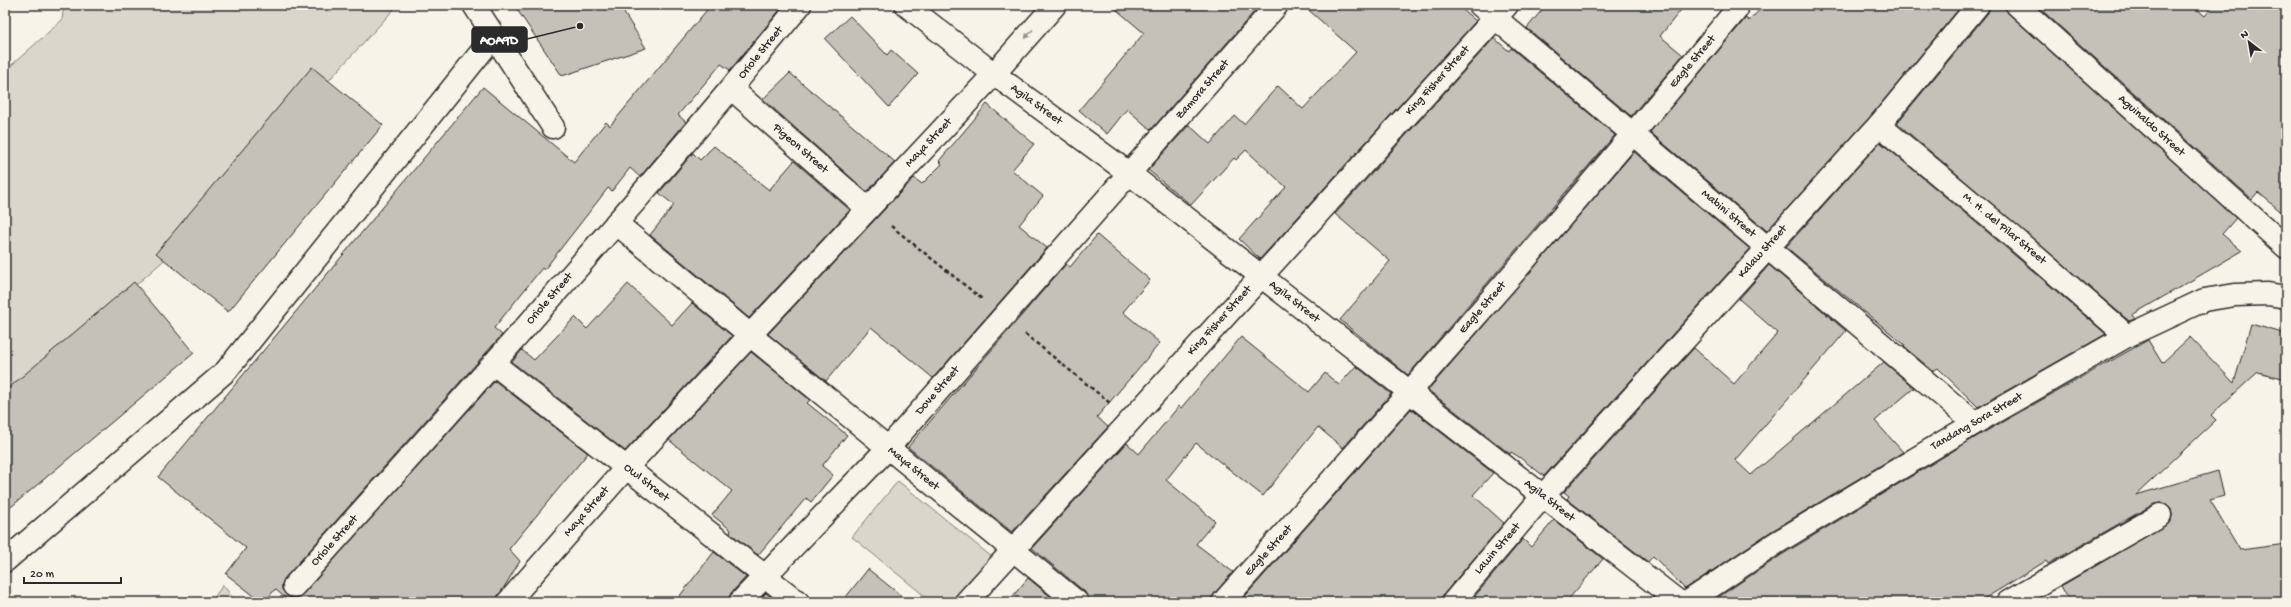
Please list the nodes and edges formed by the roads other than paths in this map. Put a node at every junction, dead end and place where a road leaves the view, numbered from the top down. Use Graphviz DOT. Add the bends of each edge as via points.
graph roads {
  1 [pos="474,5"];
  2 [pos="800,5"];
  3 [pos="906,5"];
  4 [pos="1055,5"];
  5 [pos="1277,5"];
  6 [pos="1978,5"];
  7 [pos="2017,5"];
  8 [pos="1494,9"];
  9 [pos="1737,9"];
  10 [pos="494,36"];
  11 [pos="994,74"];
  12 [pos="732,89"];
  13 [pos="1879,125"];
  14 [pos="553,127"];
  15 [pos="1633,134"];
  16 [pos="1130,174"];
  17 [pos="868,209"];
  18 [pos="616,223"];
  19 [pos="1767,247"];
  20 [pos="2286,247"];
  21 [pos="1261,276"];
  22 [pos="2286,297"];
  23 [pos="750,335"];
  24 [pos="2127,336"];
  25 [pos="494,364"];
  26 [pos="1410,392"];
  27 [pos="1975,423"];
  28 [pos="888,448"];
  29 [pos="626,468"];
  30 [pos="1543,496"];
  31 [pos="2160,515"];
  32 [pos="1013,550"];
  33 [pos="5,561"];
  34 [pos="764,576"];
  35 [pos="294,586"];
  36 [pos="508,602"];
  37 [pos="740,602"];
  38 [pos="798,602"];
  39 [pos="966,602"];
  40 [pos="1077,602"];
  41 [pos="1224,602"];
  42 [pos="1452,602"];
  43 [pos="1679,602"];
  44 [pos="1688,602"];
  45 [pos="2008,602"];
  1 -- 10 [label="street"];
  2 -- 12 [label="street, Oriole Street"];
  3 -- 11 [label="street, Agila Street"];
  4 -- 11 [label="street, Maya Street, one-way"];
  5 -- 16 [label="street, Zamora Street"];
  6 -- 13 [label="street, Kalaw Street"];
  7 -- 20 [label="street, Aguinaldo Street"];
  8 -- 15 [label="street, Mabini Street"];
  8 -- 21 [label="street, King Fisher Street"];
  9 -- 15 [label="street, Eagle Street"];
  10 -- 14 [label="street"];
  10 -- 33 [label="street" via="226,371"];
  11 -- 16 [label="street, Agila Street"];
  11 -- 17 [label="street, Maya Street"];
  12 -- 17 [label="street, Pigeon Street"];
  12 -- 18 [label="street, Oriole Street"];
  13 -- 19 [label="street, Kalaw Street"];
  13 -- 24 [label="street, M. H. del Pilar Street"];
  15 -- 19 [label="street, Mabini Street"];
  15 -- 26 [label="street, Eagle Street"];
  16 -- 21 [label="street, Agila Street"];
  16 -- 28 [label="street, Dove Street"];
  17 -- 23 [label="street, Maya Street"];
  18 -- 23 [label="street, Maya Street"];
  18 -- 25 [label="street, Oriole Street"];
  19 -- 27 [label="street, Mabini Street"];
  19 -- 30 [label="street, Kalaw Street"];
  21 -- 26 [label="street, Agila Street"];
  21 -- 32 [label="street, King Fisher Street"];
  22 -- 24 [label="street, Tandang Sora Street" via="2235,295 2204,300"];
  23 -- 28 [label="street, Maya Street"];
  23 -- 29 [label="street, Maya Street"];
  24 -- 27 [label="street, Tandang Sora Street"];
  25 -- 29 [label="street, Owl Street"];
  25 -- 35 [label="street, Oriole Street"];
  26 -- 30 [label="street, Agila Street"];
  26 -- 41 [label="street, Eagle Street"];
  27 -- 44 [label="street, Tandang Sora Street" via="1776,543"];
  28 -- 32 [label="street, Maya Street"];
  28 -- 34 [label="street, Dove Street"];
  29 -- 34 [label="street, Owl Street"];
  29 -- 36 [label="street, Maya Street"];
  30 -- 42 [label="street, Lawin Street"];
  30 -- 43 [label="street, Agila Street"];
  31 -- 45 [label="street"];
  32 -- 39 [label="street, King Fisher Street"];
  32 -- 40 [label="street, Maya Street"];
  34 -- 37 [label="street, Dove Street"];
  34 -- 38 [label="street, Owl Street"];
}
